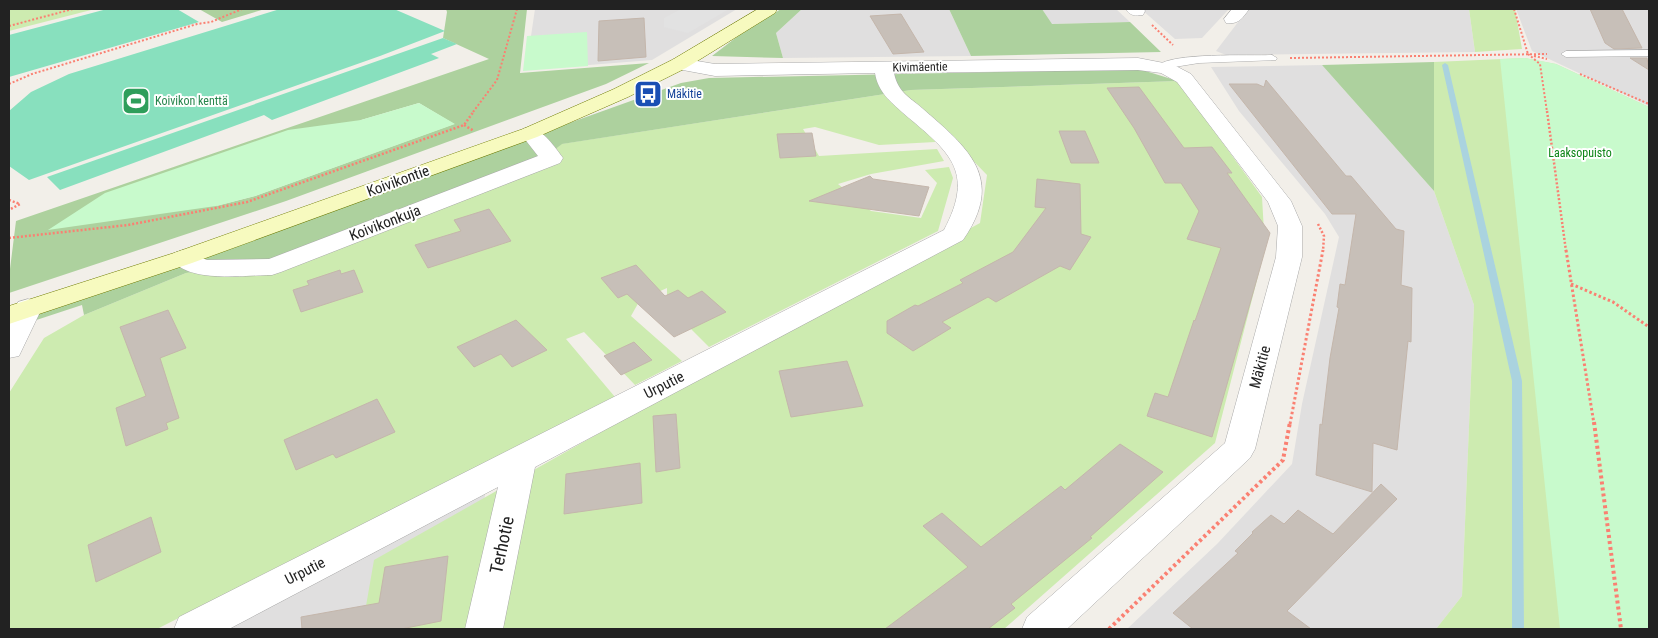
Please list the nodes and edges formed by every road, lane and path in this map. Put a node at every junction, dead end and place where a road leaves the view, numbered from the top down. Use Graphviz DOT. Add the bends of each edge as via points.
graph roads {
  1 [pos="73,9"];
  2 [pos="242,9"];
  3 [pos="517,9"];
  4 [pos="770,9"];
  5 [pos="1514,9"];
  6 [pos="1136,10"];
  7 [pos="9,26"];
  8 [pos="1649,53"];
  9 [pos="1528,54"];
  10 [pos="1566,54"];
  11 [pos="1272,58"];
  12 [pos="1547,59"];
  13 [pos="1194,62"];
  14 [pos="679,64"];
  15 [pos="1162,66"];
  16 [pos="884,68"];
  17 [pos="1572,70"];
  18 [pos="9,84"];
  19 [pos="1649,104"];
  20 [pos="530,133"];
  21 [pos="9,200"];
  22 [pos="9,210"];
  23 [pos="9,238"];
  24 [pos="183,258"];
  25 [pos="1571,284"];
  26 [pos="19,312"];
  27 [pos="1649,327"];
  28 [pos="9,349"];
  29 [pos="520,460"];
  30 [pos="193,629"];
  31 [pos="484,629"];
  32 [pos="1041,629"];
  33 [pos="1621,629"];
  1 -- 7 [label="path"];
  2 -- 18 [label="path" via="211,22 32,74"];
  3 -- 23 [label="path" via="497,80 464,125 247,202"];
  4 -- 14 [label="main road, Koivikontie"];
  5 -- 9 [label="path"];
  6 -- 13 [label="path"];
  8 -- 10 [label="lane"];
  9 -- 10 [label="path"];
  9 -- 11 [label="path"];
  9 -- 12 [label="path"];
  9 -- 25 [label="path" via="1540,64"];
  11 -- 13 [label="lane"];
  13 -- 15 [label="lane"];
  14 -- 16 [label="street, Kivimäentie" via="715,70"];
  14 -- 20 [label="main road, Koivikontie"];
  15 -- 16 [label="street, Kivimäentie"];
  15 -- 32 [label="street, Mäkitie" via="1184,78 1279,201 1290,226 1289,257 1239,449"];
  16 -- 29 [label="street, Urputie" via="889,89 966,164 972,195 954,235"];
  17 -- 19 [label="path"];
  20 -- 24 [label="main road, Koivikontie"];
  20 -- 24 [label="street, Koivikonkuja" via="552,158 272,267 203,268"];
  21 -- 22 [label="path" via="20,204"];
  24 -- 26 [label="main road, Koivikontie"];
  25 -- 27 [label="path" via="1613,302"];
  25 -- 33 [label="path" via="1592,407"];
  26 -- 28 [label="street"];
  29 -- 30 [label="street, Urputie"];
  29 -- 31 [label="street, Terhotie"];
}
